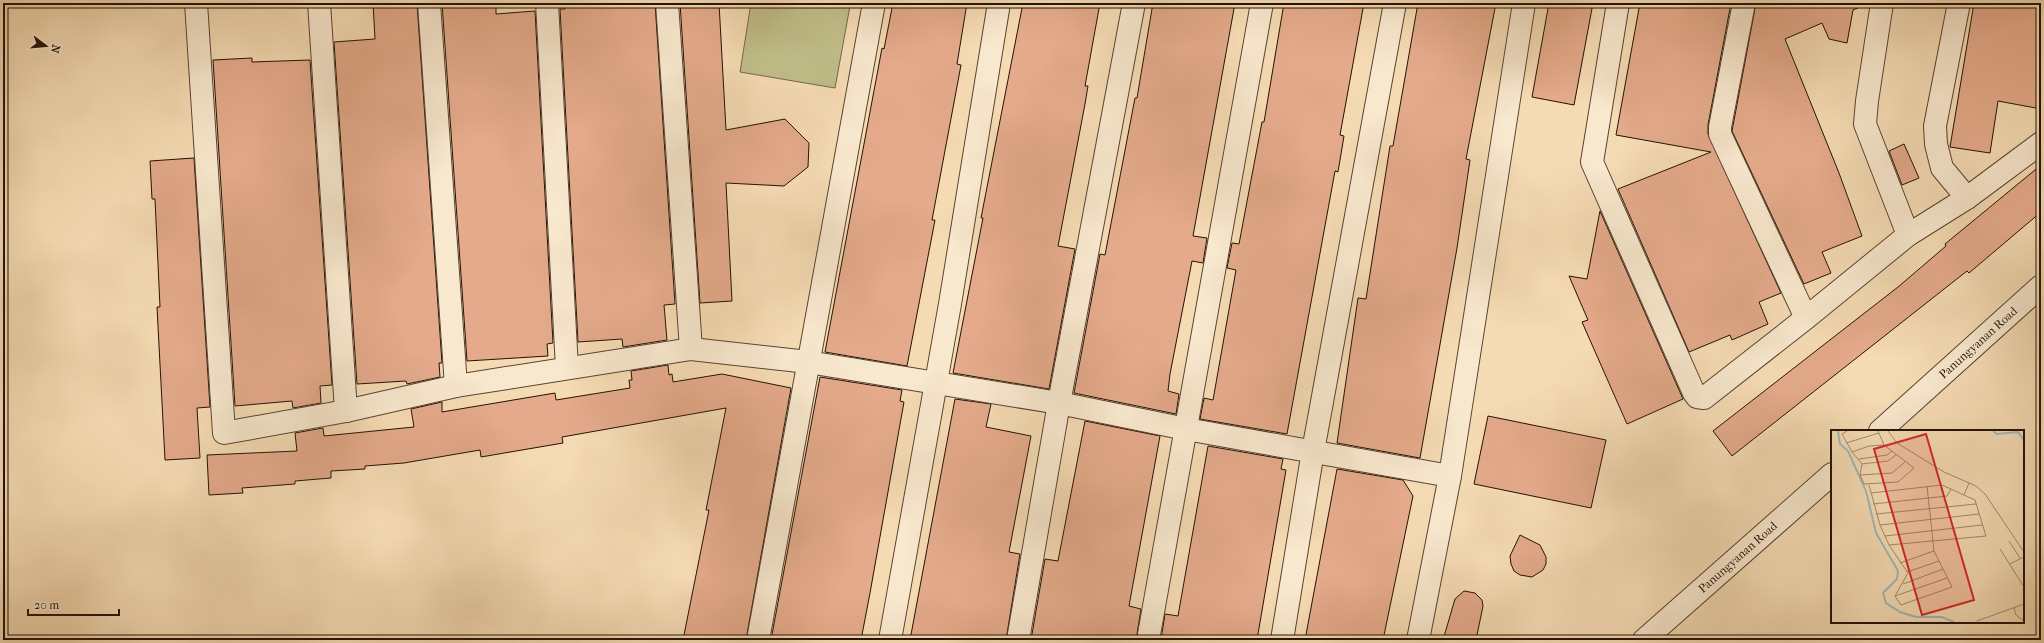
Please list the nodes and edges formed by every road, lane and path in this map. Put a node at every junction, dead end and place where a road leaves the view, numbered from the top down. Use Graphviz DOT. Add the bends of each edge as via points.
graph roads {
  1 [pos="196,3"];
  2 [pos="319,3"];
  3 [pos="429,3"];
  4 [pos="547,3"];
  5 [pos="667,3"];
  6 [pos="874,3"];
  7 [pos="999,3"];
  8 [pos="1134,3"];
  9 [pos="1262,3"];
  10 [pos="1395,3"];
  11 [pos="1524,3"];
  12 [pos="1618,3"];
  13 [pos="1744,3"];
  14 [pos="1882,3"];
  15 [pos="1959,3"];
  16 [pos="2041,143"];
  17 [pos="1967,198"];
  18 [pos="1908,235"];
  19 [pos="2041,286"];
  20 [pos="1806,318"];
  21 [pos="691,350"];
  22 [pos="808,362"];
  23 [pos="567,368"];
  24 [pos="936,384"];
  25 [pos="456,386"];
  26 [pos="1058,403"];
  27 [pos="346,411"];
  28 [pos="1186,429"];
  29 [pos="1881,430"];
  30 [pos="1313,451"];
  31 [pos="1831,475"];
  32 [pos="1450,476"];
  33 [pos="758,640"];
  34 [pos="890,640"];
  35 [pos="1018,640"];
  36 [pos="1148,640"];
  37 [pos="1282,640"];
  38 [pos="1418,640"];
  39 [pos="1644,640"];
  1 -- 27 [label="street" via="224,433"];
  2 -- 27 [label="street"];
  3 -- 25 [label="street"];
  4 -- 23 [label="street"];
  5 -- 21 [label="street"];
  6 -- 22 [label="street"];
  7 -- 24 [label="street"];
  8 -- 26 [label="street"];
  9 -- 28 [label="street"];
  10 -- 30 [label="street"];
  11 -- 32 [label="street"];
  12 -- 20 [label="street" via="1592,162 1694,393 1697,397 1704,398"];
  13 -- 20 [label="street" via="1720,134"];
  14 -- 18 [label="street" via="1865,124"];
  15 -- 17 [label="street" via="1935,126 1942,168"];
  16 -- 17 [label="street"];
  17 -- 18 [label="street"];
  18 -- 20 [label="street"];
  19 -- 29 [label="street, Panungyanan Road"];
  21 -- 22 [label="street"];
  21 -- 23 [label="street"];
  22 -- 24 [label="street"];
  22 -- 33 [label="street"];
  23 -- 25 [label="street"];
  24 -- 26 [label="street"];
  24 -- 34 [label="street"];
  25 -- 27 [label="street"];
  26 -- 28 [label="street"];
  26 -- 35 [label="street"];
  28 -- 30 [label="street"];
  28 -- 36 [label="street"];
  30 -- 32 [label="street"];
  30 -- 37 [label="street"];
  31 -- 39 [label="street, Panungyanan Road"];
  32 -- 38 [label="street"];
}
